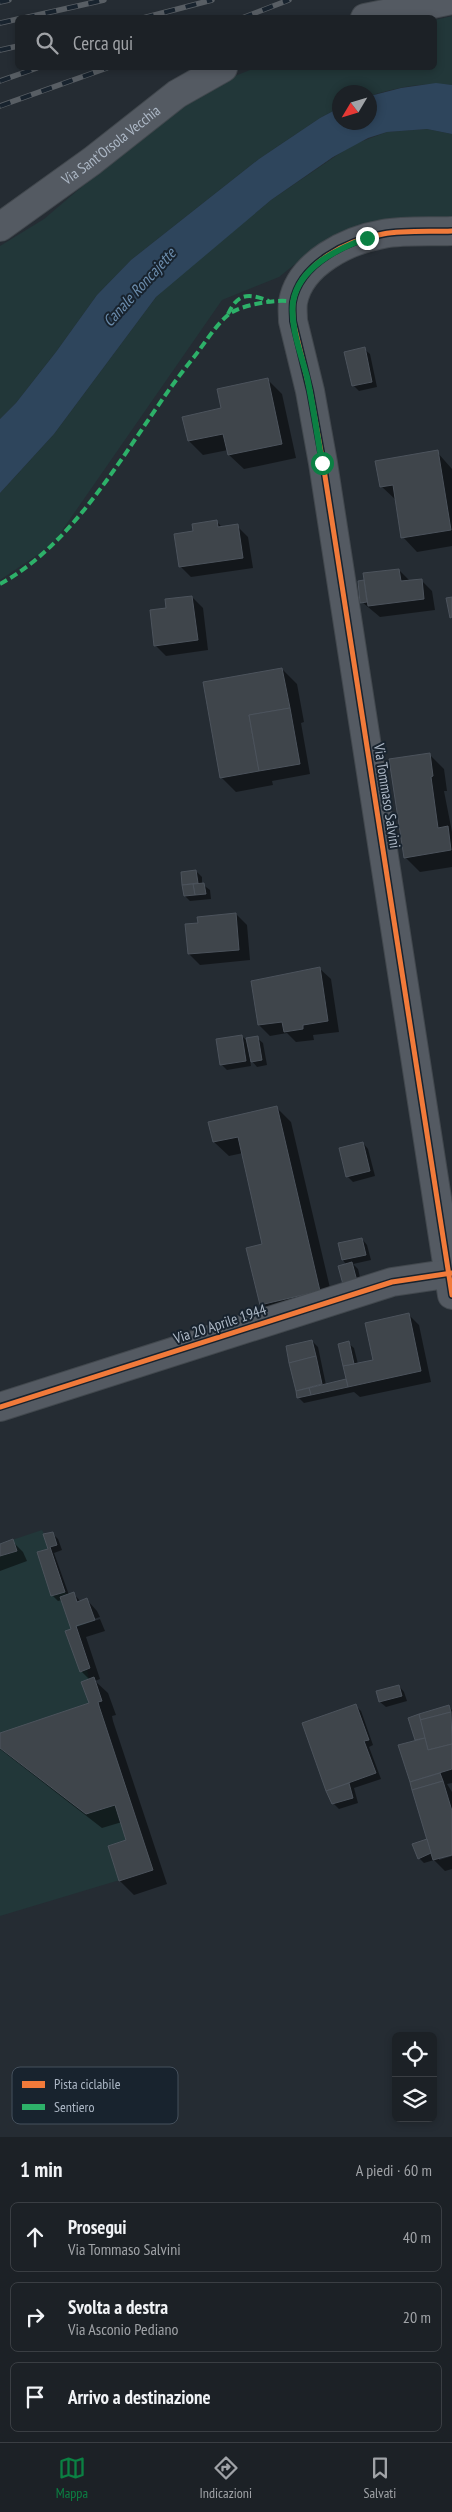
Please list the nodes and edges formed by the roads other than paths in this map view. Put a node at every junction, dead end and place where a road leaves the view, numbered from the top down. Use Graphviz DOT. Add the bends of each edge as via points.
graph roads {
  1 [pos="452,0"];
  2 [pos="380,15"];
  3 [pos="219,70"];
  4 [pos="0,227"];
  5 [pos="452,231"];
  6 [pos="451,1280"];
  7 [pos="0,1407"];
  1 -- 2 [label="street"];
  3 -- 4 [label="street, Via Sant'Orsola Vecchia" via="177,94 92,161"];
  5 -- 6 [label="street, Via Tommaso Salvini" via="385,234 350,244 321,260 307,274 293,302 322,463"];
  6 -- 7 [label="street, Via 20 Aprile 1944" via="392,1282"];
}
